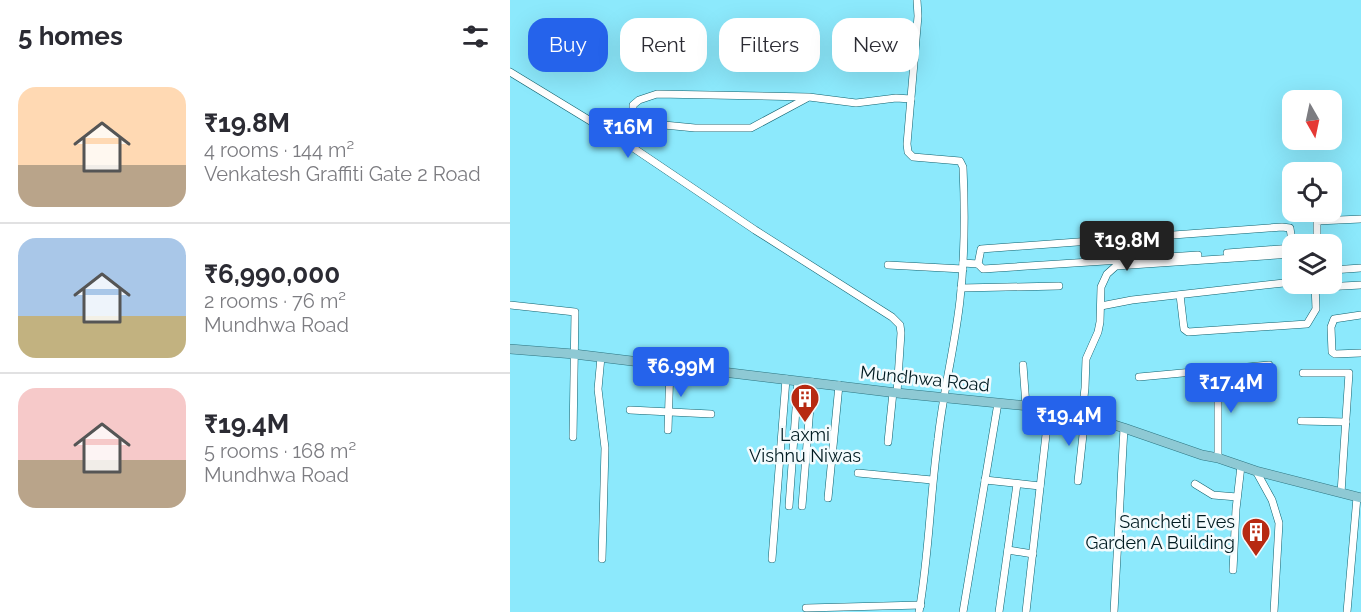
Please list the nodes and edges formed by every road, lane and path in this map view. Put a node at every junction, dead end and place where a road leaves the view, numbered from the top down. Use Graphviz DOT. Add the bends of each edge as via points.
graph roads {
  1 [pos="917,0"];
  2 [pos="510,72"];
  3 [pos="809,97"];
  4 [pos="911,99"];
  5 [pos="633,122"];
  6 [pos="612,133"];
  7 [pos="1361,219"];
  8 [pos="1291,234"];
  9 [pos="1317,234"];
  10 [pos="1282,249"];
  11 [pos="1282,255"];
  12 [pos="978,264"];
  13 [pos="888,265"];
  14 [pos="963,266"];
  15 [pos="1361,268"];
  16 [pos="1342,269"];
  17 [pos="1282,283"];
  18 [pos="1361,285"];
  19 [pos="1059,286"];
  20 [pos="1342,286"];
  21 [pos="962,288"];
  22 [pos="1315,294"];
  23 [pos="1180,295"];
  24 [pos="510,305"];
  25 [pos="1101,306"];
  26 [pos="1361,315"];
  27 [pos="510,349"];
  28 [pos="1361,353"];
  29 [pos="574,354"];
  30 [pos="601,357"];
  31 [pos="670,365"];
  32 [pos="1023,365"];
  33 [pos="1269,365"];
  34 [pos="1218,370"];
  35 [pos="1303,373"];
  36 [pos="1139,377"];
  37 [pos="786,379"];
  38 [pos="798,381"];
  39 [pos="812,382"];
  40 [pos="839,386"];
  41 [pos="895,392"];
  42 [pos="943,398"];
  43 [pos="998,403"];
  44 [pos="1026,406"];
  45 [pos="1048,408"];
  46 [pos="630,410"];
  47 [pos="669,411"];
  48 [pos="711,414"];
  49 [pos="1084,415"];
  50 [pos="1301,421"];
  51 [pos="1346,422"];
  52 [pos="1124,428"];
  53 [pos="668,430"];
  54 [pos="573,438"];
  55 [pos="888,442"];
  56 [pos="1218,458"];
  57 [pos="1241,466"];
  58 [pos="1256,471"];
  59 [pos="858,473"];
  60 [pos="932,480"];
  61 [pos="986,480"];
  62 [pos="1078,481"];
  63 [pos="1017,484"];
  64 [pos="1195,484"];
  65 [pos="1040,486"];
  66 [pos="1341,493"];
  67 [pos="1237,496"];
  68 [pos="828,498"];
  69 [pos="1359,498"];
  70 [pos="789,506"];
  71 [pos="802,506"];
  72 [pos="1008,550"];
  73 [pos="1033,554"];
  74 [pos="602,559"];
  75 [pos="772,559"];
  76 [pos="1233,570"];
  77 [pos="806,608"];
  78 [pos="920,608"];
  79 [pos="963,612"];
  80 [pos="999,612"];
  81 [pos="1026,612"];
  82 [pos="1114,612"];
  83 [pos="1274,612"];
  84 [pos="1347,612"];
  1 -- 4 [label="street"];
  2 -- 6 [label="street"];
  3 -- 4 [label="street" via="856,103"];
  3 -- 5 [label="street" via="751,128"];
  3 -- 5 [label="street" via="649,95 633,105"];
  4 -- 14 [label="street" via="907,144 910,155 962,164"];
  5 -- 6 [label="street"];
  6 -- 41 [label="street" via="897,321 901,333"];
  7 -- 9 [label="street" via="1317,221"];
  8 -- 12 [label="street" via="1290,228 1282,227 981,249"];
  10 -- 12 [label="street" via="983,269"];
  11 -- 25 [label="street" via="1116,266 1101,287"];
  12 -- 14 [label="street"];
  13 -- 14 [label="street"];
  14 -- 21 [label="street"];
  15 -- 16 [label="street"];
  17 -- 23 [label="street"];
  18 -- 20 [label="street"];
  19 -- 21 [label="street"];
  21 -- 42 [label="street"];
  22 -- 23 [label="street" via="1316,309 1307,324 1188,332 1184,328"];
  23 -- 25 [label="street"];
  24 -- 29 [label="street" via="575,312"];
  25 -- 49 [label="street" via="1098,332 1086,358"];
  26 -- 28 [label="street" via="1334,319 1331,327 1332,352"];
  27 -- 29 [label="main road, Mundhwa Road"];
  29 -- 30 [label="main road, Mundhwa Road"];
  29 -- 54 [label="street"];
  30 -- 31 [label="main road, Mundhwa Road"];
  30 -- 74 [label="street" via="598,389 605,448"];
  31 -- 37 [label="main road, Mundhwa Road"];
  31 -- 47 [label="street"];
  32 -- 44 [label="street"];
  33 -- 34 [label="street"];
  34 -- 36 [label="street"];
  34 -- 56 [label="street"];
  35 -- 51 [label="street" via="1349,373"];
  37 -- 38 [label="main road, Mundhwa Road"];
  37 -- 75 [label="street"];
  38 -- 39 [label="main road, Mundhwa Road"];
  38 -- 70 [label="street"];
  39 -- 40 [label="main road, Mundhwa Road"];
  39 -- 71 [label="street"];
  40 -- 41 [label="main road, Mundhwa Road"];
  40 -- 68 [label="street"];
  41 -- 42 [label="main road, Mundhwa Road"];
  41 -- 55 [label="street"];
  42 -- 43 [label="main road, Mundhwa Road"];
  42 -- 60 [label="street"];
  43 -- 44 [label="main road, Mundhwa Road"];
  43 -- 61 [label="street"];
  44 -- 45 [label="main road, Mundhwa Road"];
  45 -- 49 [label="main road, Mundhwa Road"];
  45 -- 65 [label="street"];
  46 -- 47 [label="street"];
  47 -- 48 [label="street"];
  47 -- 53 [label="street"];
  49 -- 52 [label="main road, Mundhwa Road"];
  49 -- 62 [label="street"];
  50 -- 51 [label="street"];
  51 -- 66 [label="street"];
  52 -- 56 [label="main road, Mundhwa Road"];
  52 -- 82 [label="street"];
  56 -- 57 [label="main road, Mundhwa Road"];
  57 -- 58 [label="main road, Mundhwa Road"];
  57 -- 67 [label="street"];
  58 -- 66 [label="main road, Mundhwa Road"];
  58 -- 83 [label="street" via="1279,523"];
  59 -- 60 [label="street"];
  60 -- 78 [label="street"];
  61 -- 63 [label="street"];
  61 -- 79 [label="street"];
  63 -- 65 [label="street"];
  63 -- 72 [label="street"];
  64 -- 67 [label="street" via="1213,495"];
  65 -- 73 [label="street"];
  66 -- 69 [label="main road, Mundhwa Road"];
  67 -- 76 [label="street"];
  69 -- 84 [label="street"];
  72 -- 73 [label="street"];
  72 -- 80 [label="street"];
  73 -- 81 [label="street"];
  77 -- 78 [label="street"];
}
